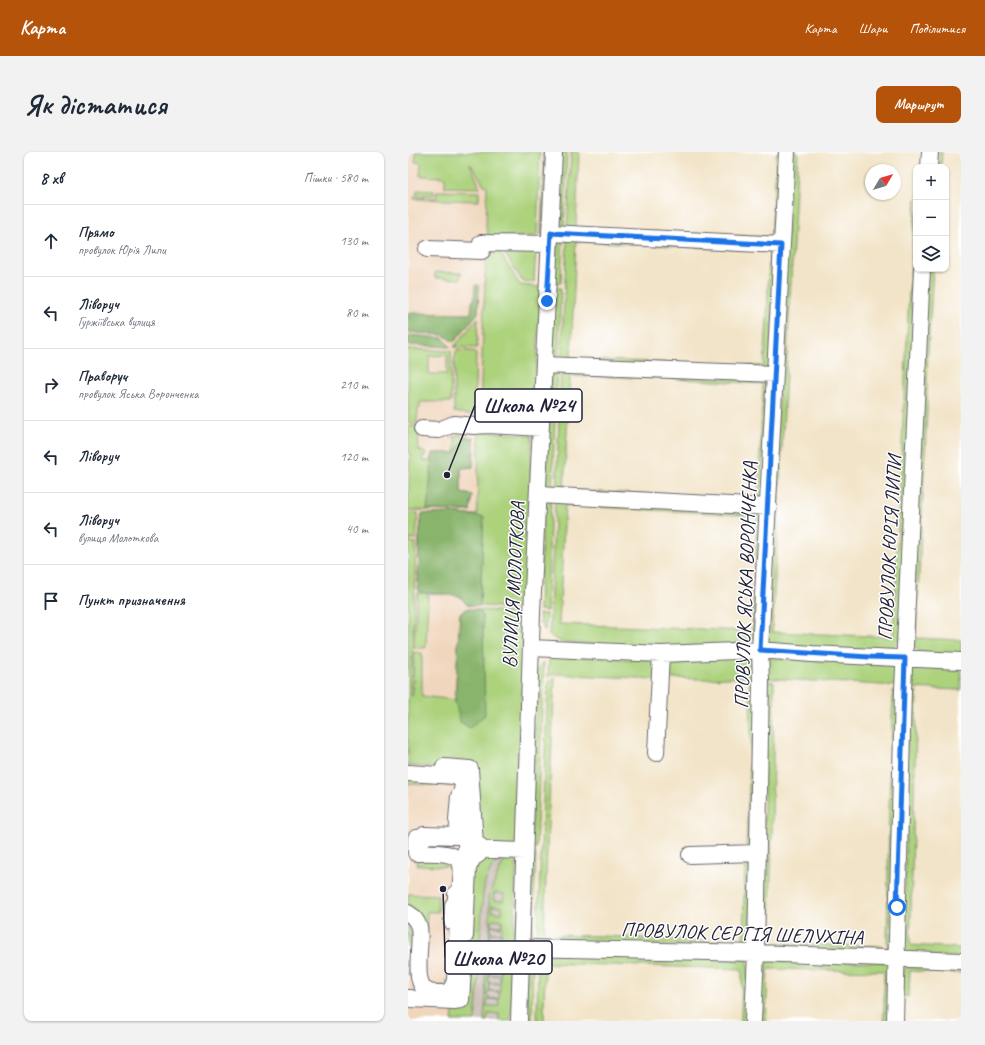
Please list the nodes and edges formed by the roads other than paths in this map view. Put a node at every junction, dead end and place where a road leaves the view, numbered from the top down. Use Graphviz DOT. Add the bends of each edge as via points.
graph roads {
  1 [pos="554,152"];
  2 [pos="787,152"];
  3 [pos="930,152"];
  4 [pos="929,164"];
  5 [pos="550,238"];
  6 [pos="781,245"];
  7 [pos="427,249"];
  8 [pos="922,272"];
  9 [pos="544,365"];
  10 [pos="775,374"];
  11 [pos="541,428"];
  12 [pos="422,429"];
  13 [pos="538,495"];
  14 [pos="768,506"];
  15 [pos="531,648"];
  16 [pos="760,650"];
  17 [pos="661,654"];
  18 [pos="905,658"];
  19 [pos="961,661"];
  20 [pos="656,753"];
  21 [pos="408,766"];
  22 [pos="408,769"];
  23 [pos="408,773"];
  24 [pos="417,845"];
  25 [pos="472,849"];
  26 [pos="524,851"];
  27 [pos="758,853"];
  28 [pos="690,855"];
  29 [pos="408,913"];
  30 [pos="408,918"];
  31 [pos="408,924"];
  32 [pos="521,948"];
  33 [pos="756,953"];
  34 [pos="896,958"];
  35 [pos="961,961"];
  36 [pos="410,987"];
  37 [pos="519,1021"];
  38 [pos="753,1021"];
  39 [pos="895,1021"];
  1 -- 5 [label="street, ВУЛИЦЯ МОЛОТКОВА"];
  2 -- 6 [label="street, ПРОВУЛОК ЯСЬКА ВОРОНЧЕНКА"];
  3 -- 4 [label="street"];
  5 -- 6 [label="street"];
  5 -- 7 [label="street" via="482,243 482,251"];
  5 -- 9 [label="street, ВУЛИЦЯ МОЛОТКОВА"];
  6 -- 10 [label="street, ПРОВУЛОК ЯСЬКА ВОРОНЧЕНКА"];
  8 -- 18 [label="street, ПРОВУЛОК ЮРІЯ ЛИПИ"];
  9 -- 10 [label="street"];
  9 -- 11 [label="street, ВУЛИЦЯ МОЛОТКОВА"];
  10 -- 14 [label="street, ПРОВУЛОК ЯСЬКА ВОРОНЧЕНКА"];
  11 -- 12 [label="street" via="454,424 439,430"];
  11 -- 13 [label="street, ВУЛИЦЯ МОЛОТКОВА"];
  13 -- 14 [label="street"];
  13 -- 15 [label="street, ВУЛИЦЯ МОЛОТКОВА"];
  14 -- 16 [label="street, ПРОВУЛОК ЯСЬКА ВОРОНЧЕНКА"];
  15 -- 17 [label="street"];
  15 -- 26 [label="street, ВУЛИЦЯ МОЛОТКОВА"];
  16 -- 17 [label="street"];
  16 -- 18 [label="street"];
  16 -- 27 [label="street, ПРОВУЛОК ЯСЬКА ВОРОНЧЕНКА"];
  17 -- 20 [label="street"];
  18 -- 19 [label="street"];
  18 -- 34 [label="street, ПРОВУЛОК ЮРІЯ ЛИПИ"];
  21 -- 25 [label="street" via="470,769 475,844 480,846"];
  22 -- 25 [label="street" via="453,772 461,775 466,781"];
  23 -- 29 [label="street" via="456,776 461,780 465,790 458,796 458,820 462,820 461,829 457,829 457,836 424,835 424,838 416,838 416,853 452,855 461,865 460,893 456,893 452,922 458,922 455,979 449,991 427,992 418,983 419,928"];
  24 -- 25 [label="street"];
  25 -- 26 [label="street"];
  25 -- 36 [label="street" via="479,854 470,861 468,868 461,1000 411,999"];
  26 -- 32 [label="street, ВУЛИЦЯ МОЛОТКОВА"];
  27 -- 28 [label="street"];
  27 -- 33 [label="street, ПРОВУЛОК ЯСЬКА ВОРОНЧЕНКА"];
  30 -- 36 [label="street" via="415,931 414,979"];
  31 -- 36 [label="street" via="412,935"];
  32 -- 33 [label="street, ПРОВУЛОК СЕРГІЯ ШЕЛУХІНА"];
  32 -- 37 [label="street, ВУЛИЦЯ МОЛОТКОВА"];
  33 -- 34 [label="street, ПРОВУЛОК СЕРГІЯ ШЕЛУХІНА"];
  33 -- 38 [label="street, ПРОВУЛОК ЯСЬКА ВОРОНЧЕНКА"];
  34 -- 35 [label="street, ПРОВУЛОК СЕРГІЯ ШЕЛУХІНА"];
  34 -- 39 [label="street, ПРОВУЛОК ЮРІЯ ЛИПИ"];
}
